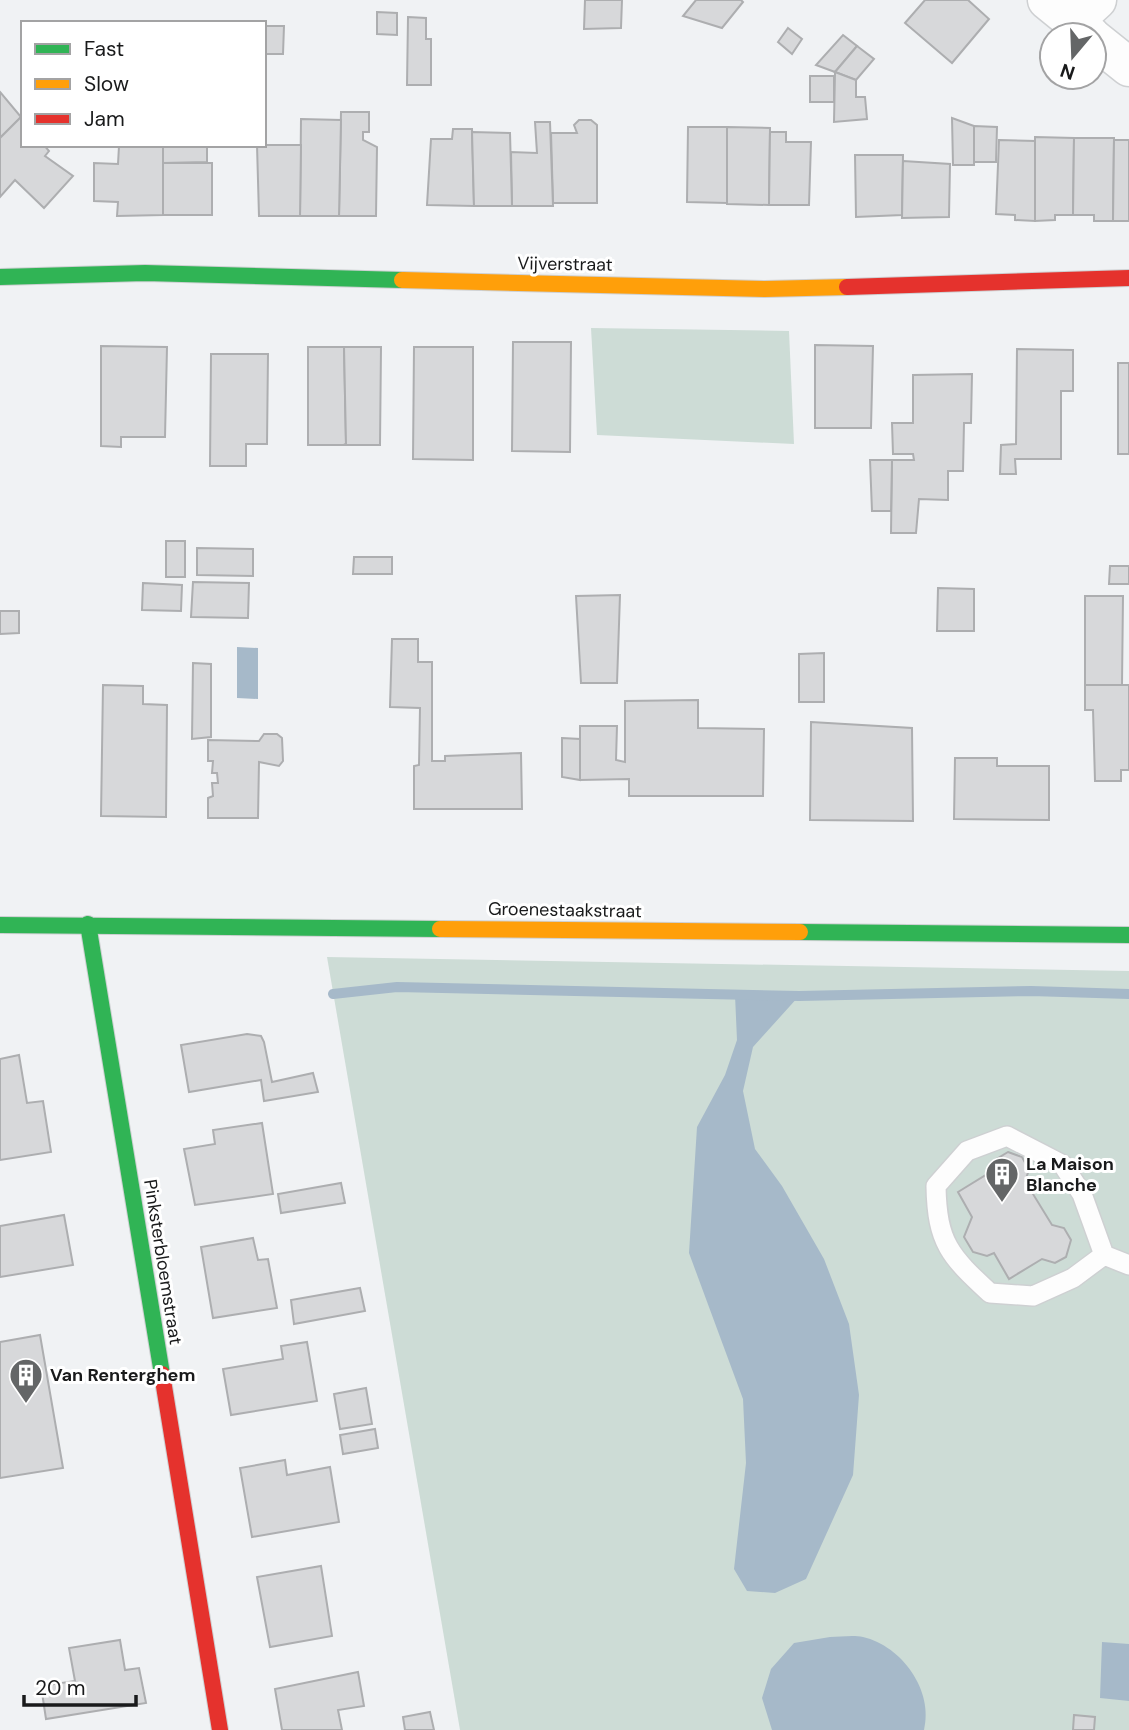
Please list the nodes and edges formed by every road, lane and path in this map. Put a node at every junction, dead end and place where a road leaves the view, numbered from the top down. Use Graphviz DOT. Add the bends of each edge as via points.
graph roads {
  1 [pos="1080,19"];
  2 [pos="1129,67"];
  3 [pos="0,277"];
  4 [pos="1129,278"];
  5 [pos="88,924"];
  6 [pos="0,925"];
  7 [pos="1129,935"];
  8 [pos="1104,1255"];
  9 [pos="1129,1265"];
  10 [pos="219,1730"];
  1 -- 2 [label="street"];
  3 -- 4 [label="street, Vijverstraat" via="145,273 765,289"];
  5 -- 6 [label="street, Groenestaakstraat"];
  5 -- 7 [label="street, Groenestaakstraat"];
  5 -- 10 [label="street, Pinksterbloemstraat"];
  8 -- 8 [label="lane" via="1073,1278 1033,1296 990,1293 954,1259 937,1219 936,1186 967,1151 1007,1136 1063,1165 1082,1194"];
  8 -- 9 [label="lane"];
}
